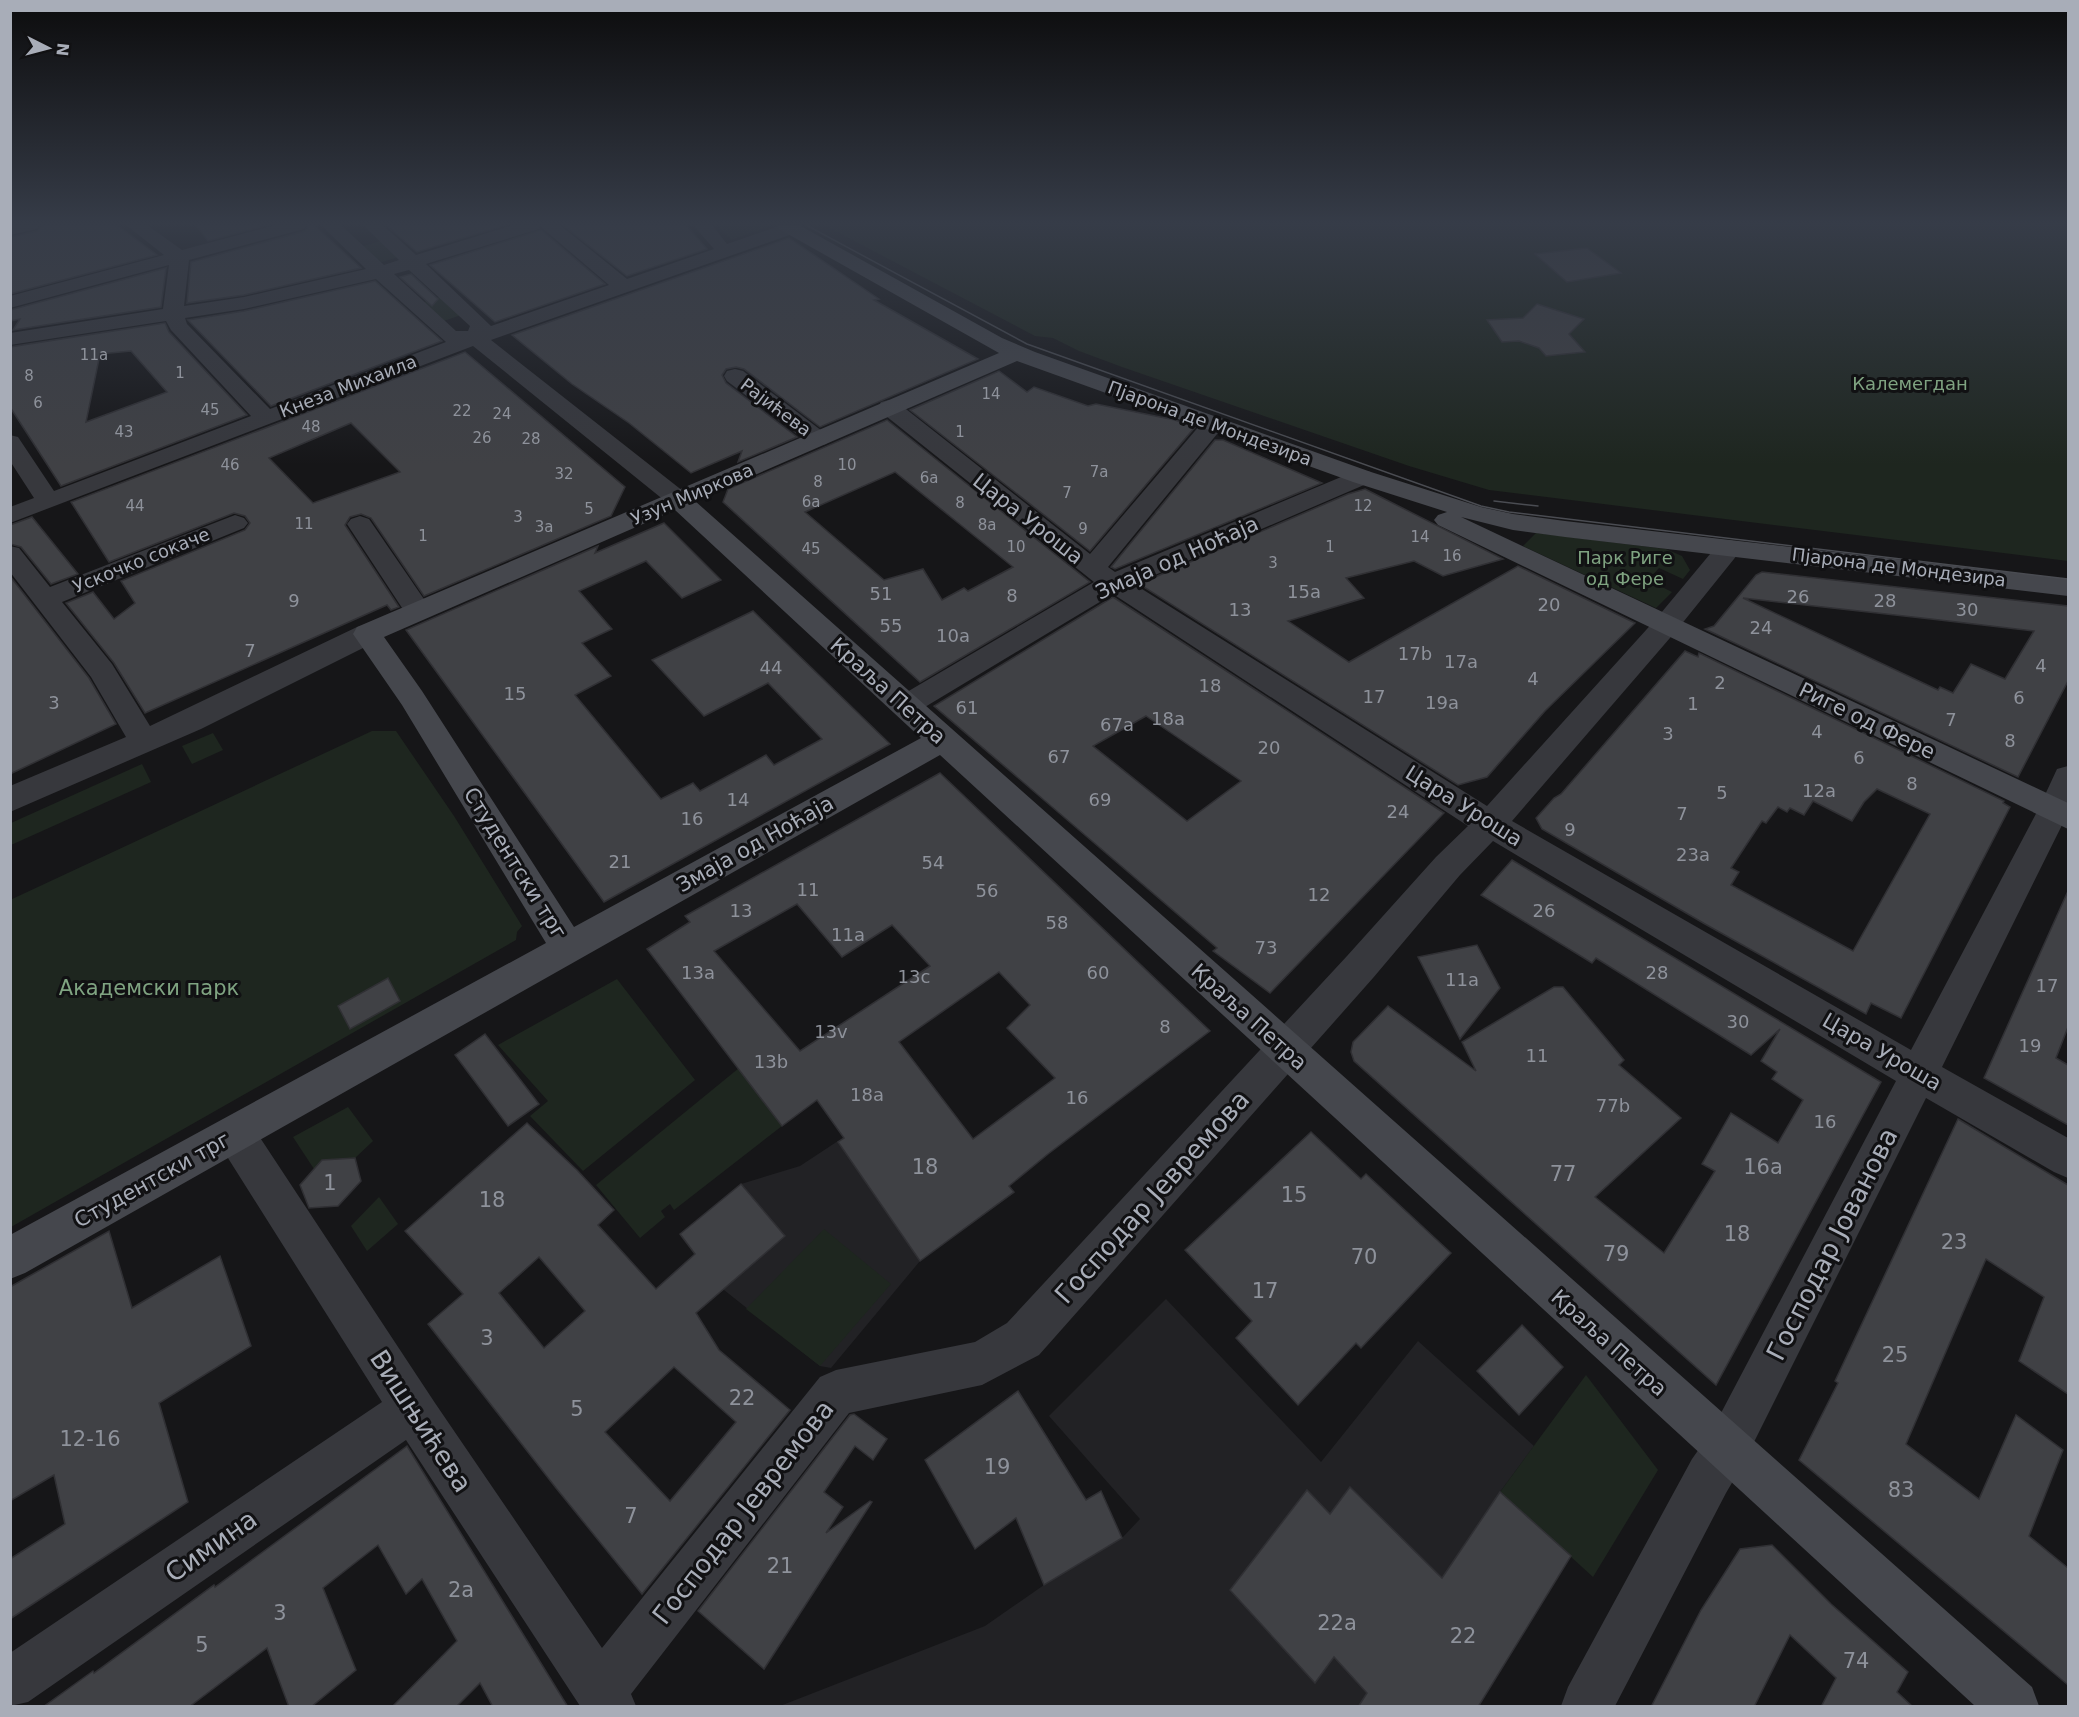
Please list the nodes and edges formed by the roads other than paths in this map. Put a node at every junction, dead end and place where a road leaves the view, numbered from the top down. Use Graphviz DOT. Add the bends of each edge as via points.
graph roads {
  1 [pos="174,305"];
  2 [pos="230,305"];
  3 [pos="416,305"];
  4 [pos="460,305"];
  5 [pos="567,305"];
  6 [pos="927,305"];
  7 [pos="173,314"];
  8 [pos="476,338"];
  9 [pos="10,339"];
  10 [pos="1017,352"];
  11 [pos="735,376"];
  12 [pos="889,407"];
  13 [pos="266,418"];
  14 [pos="1214,423"];
  15 [pos="818,439"];
  16 [pos="10,442"];
  17 [pos="1362,477"];
  18 [pos="1404,491"];
  19 [pos="679,500"];
  20 [pos="48,501"];
  21 [pos="10,516"];
  22 [pos="235,523"];
  23 [pos="360,524"];
  24 [pos="1730,548"];
  25 [pos="10,554"];
  26 [pos="1103,576"];
  27 [pos="2068,587"];
  28 [pos="47,598"];
  29 [pos="418,611"];
  30 [pos="1666,625"];
  31 [pos="367,634"];
  32 [pos="905,706"];
  33 [pos="942,740"];
  34 [pos="144,742"];
  35 [pos="10,800"];
  36 [pos="2064,801"];
  37 [pos="1490,824"];
  38 [pos="568,948"];
  39 [pos="1285,1050"];
  40 [pos="1920,1075"];
  41 [pos="235,1134"];
  42 [pos="2068,1159"];
  43 [pos="10,1258"];
  44 [pos="412,1408"];
  45 [pos="1727,1448"];
  46 [pos="10,1684"];
  47 [pos="605,1699"];
  48 [pos="1587,1707"];
  49 [pos="2013,1707"];
  1 -- 7 [label="street"];
  2 -- 7 [label="street"];
  3 -- 8 [label="street" via="450,337"];
  4 -- 8 [label="street" via="481,325"];
  5 -- 8 [label="street, Кнеза Михаила"];
  6 -- 10 [label="street, Пјарона де Мондезира"];
  7 -- 9 [label="street"];
  7 -- 13 [label="street" via="178,326"];
  8 -- 13 [label="street, Кнеза Михаила"];
  8 -- 19 [label="street, Краља Петра"];
  10 -- 12 [label="street, Узун Миркова"];
  10 -- 14 [label="street, Пјарона де Мондезира"];
  11 -- 15 [label="street, Рајићева"];
  12 -- 15 [label="street, Узун Миркова"];
  12 -- 26 [label="street, Цара Уроша"];
  13 -- 20 [label="street, Кнеза Михаила"];
  14 -- 17 [label="street, Пјарона де Мондезира"];
  14 -- 26 [label="street"];
  15 -- 19 [label="street, Узун Миркова"];
  16 -- 20 [label="street"];
  17 -- 18 [label="street, Пјарона де Мондезира"];
  17 -- 26 [label="street, Змаја од Ноћаја"];
  18 -- 24 [label="street, Пјарона де Мондезира" via="1513,522"];
  18 -- 30 [label="street, Пјарона де Мондезира" via="1429,512"];
  19 -- 29 [label="street, Узун Миркова"];
  19 -- 32 [label="street, Краља Петра"];
  20 -- 21 [label="street, Кнеза Михаила"];
  22 -- 28 [label="street, Ускочко сокаче"];
  23 -- 29 [label="street"];
  24 -- 27 [label="street, Пјарона де Мондезира"];
  24 -- 30 [label="street"];
  25 -- 28 [label="street"];
  26 -- 32 [label="street, Змаја од Ноћаја"];
  26 -- 37 [label="street, Цара Уроша"];
  28 -- 34 [label="street" via="102,671"];
  29 -- 31 [label="street, Узун Миркова"];
  30 -- 36 [label="street, Риге од Фере"];
  30 -- 37 [label="street, Господар Јевремова"];
  31 -- 34 [label="street"];
  31 -- 38 [label="street, Студентски трг"];
  32 -- 33 [label="street, Краља Петра"];
  33 -- 38 [label="street, Змаја од Ноћаја"];
  33 -- 39 [label="street, Краља Петра"];
  34 -- 35 [label="street"];
  36 -- 40 [label="street, Господар Јованова"];
  37 -- 39 [label="street, Господар Јевремова"];
  37 -- 40 [label="street, Цара Уроша"];
  38 -- 41 [label="street, Студентски трг"];
  39 -- 45 [label="street, Краља Петра"];
  39 -- 47 [label="street, Господар Јевремова" via="1023,1339 982,1363 836,1393"];
  40 -- 42 [label="street, Цара Уроша"];
  40 -- 45 [label="street, Господар Јованова"];
  41 -- 43 [label="street, Студентски трг"];
  41 -- 44 [label="street, Вишњићева"];
  44 -- 46 [label="street, Симина"];
  44 -- 47 [label="street, Вишњићева"];
  45 -- 48 [label="street, Господар Јованова"];
  45 -- 49 [label="street, Краља Петра"];
}
